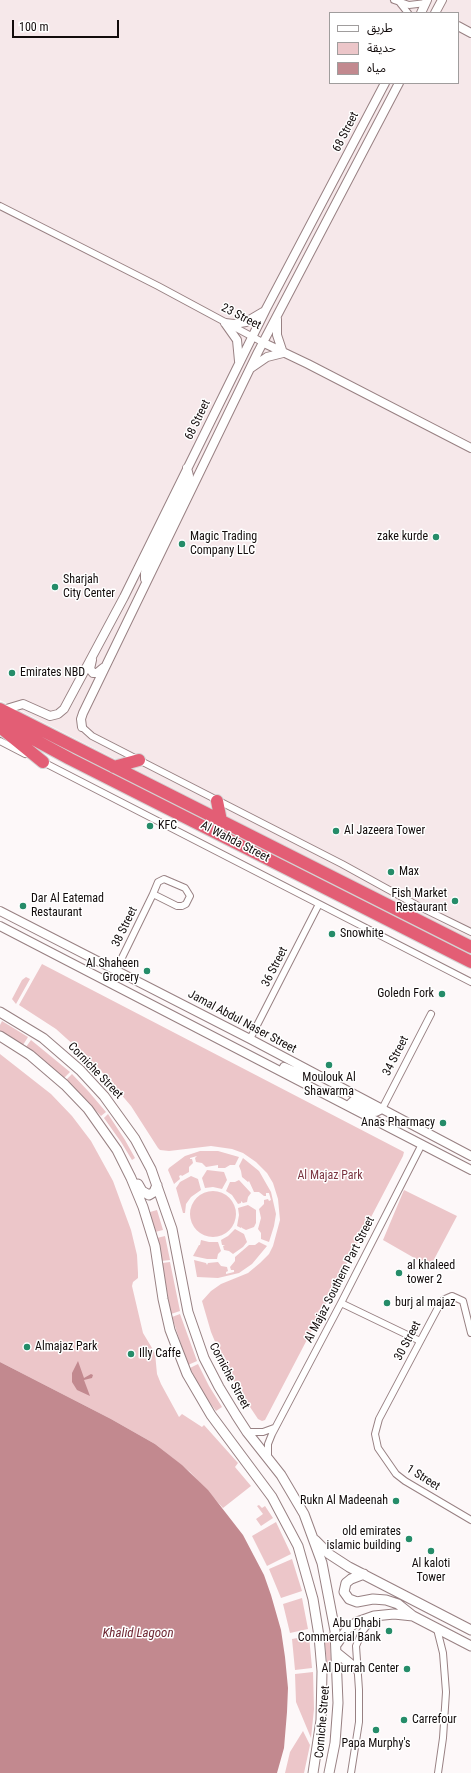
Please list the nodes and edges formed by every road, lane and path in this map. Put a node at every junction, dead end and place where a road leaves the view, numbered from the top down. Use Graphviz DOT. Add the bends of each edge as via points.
graph roads {
  1 [pos="397,1"];
  2 [pos="427,1"];
  3 [pos="441,2"];
  4 [pos="407,12"];
  5 [pos="422,12"];
  6 [pos="436,12"];
  7 [pos="443,12"];
  8 [pos="459,27"];
  9 [pos="471,33"];
  10 [pos="384,84"];
  11 [pos="398,84"];
  12 [pos="0,206"];
  13 [pos="266,309"];
  14 [pos="278,316"];
  15 [pos="225,323"];
  16 [pos="252,337"];
  17 [pos="264,343"];
  18 [pos="283,353"];
  19 [pos="239,364"];
  20 [pos="249,370"];
  21 [pos="471,448"];
  22 [pos="187,468"];
  23 [pos="145,582"];
  24 [pos="93,654"];
  25 [pos="106,664"];
  26 [pos="1,713"];
  27 [pos="0,727"];
  28 [pos="82,727"];
  29 [pos="0,741"];
  30 [pos="139,760"];
  31 [pos="43,762"];
  32 [pos="114,766"];
  33 [pos="217,801"];
  34 [pos="221,821"];
  35 [pos="153,894"];
  36 [pos="319,904"];
  37 [pos="0,911"];
  38 [pos="0,926"];
  39 [pos="471,932"];
  40 [pos="471,947"];
  41 [pos="471,962"];
  42 [pos="116,970"];
  43 [pos="471,982"];
  44 [pos="0,1012"];
  45 [pos="430,1014"];
  46 [pos="0,1036"];
  47 [pos="250,1040"];
  48 [pos="274,1067"];
  49 [pos="311,1072"];
  50 [pos="348,1106"];
  51 [pos="382,1109"];
  52 [pos="422,1144"];
  53 [pos="471,1156"];
  54 [pos="124,1164"];
  55 [pos="471,1170"];
  56 [pos="157,1185"];
  57 [pos="341,1303"];
  58 [pos="471,1333"];
  59 [pos="420,1341"];
  60 [pos="379,1419"];
  61 [pos="277,1425"];
  62 [pos="247,1432"];
  63 [pos="268,1457"];
  64 [pos="471,1520"];
  65 [pos="314,1540"];
  66 [pos="364,1574"];
  67 [pos="374,1616"];
  68 [pos="413,1616"];
  69 [pos="437,1629"];
  70 [pos="471,1630"];
  71 [pos="471,1646"];
  72 [pos="337,1649"];
  73 [pos="358,1670"];
  74 [pos="313,1773"];
  75 [pos="330,1773"];
  76 [pos="351,1773"];
  77 [pos="438,1773"];
  1 -- 2 [label="street" via="414,5"];
  1 -- 4 [label="street"];
  2 -- 5 [label="street"];
  3 -- 6 [label="street"];
  3 -- 7 [label="street"];
  8 -- 9 [label="street"];
  10 -- 13 [label="street, 68 Street"];
  11 -- 14 [label="street, 68 Street"];
  12 -- 15 [label="street, 23 Street"];
  13 -- 15 [label="street" via="246,322"];
  13 -- 16 [label="street, 68 Street"];
  14 -- 17 [label="street, 68 Street"];
  14 -- 18 [label="street" via="277,335"];
  15 -- 16 [label="street, 23 Street"];
  15 -- 19 [label="street" via="237,340"];
  16 -- 17 [label="street, 23 Street"];
  16 -- 19 [label="street, 68 Street"];
  17 -- 18 [label="street, 23 Street"];
  17 -- 20 [label="street, 68 Street"];
  18 -- 20 [label="street" via="267,357"];
  18 -- 21 [label="street, 23 Street"];
  19 -- 22 [label="street, 68 Street"];
  20 -- 23 [label="street, 68 Street"];
  22 -- 23 [label="street" via="188,485 148,564"];
  22 -- 24 [label="street, 68 Street"];
  23 -- 25 [label="street, 68 Street"];
  24 -- 25 [label="street" via="90,669 93,673 99,672"];
  24 -- 26 [label="street, 68 Street" via="64,709 58,714 45,715 22,704"];
  25 -- 28 [label="street, 68 Street" via="83,713"];
  26 -- 32 [label="highway, Al Wahda Street"];
  26 -- 41 [label="highway, Al Wahda Street" via="70,759"];
  27 -- 31 [label="highway"];
  28 -- 30 [label="street" via="92,736"];
  29 -- 31 [label="street"];
  30 -- 32 [label="highway"];
  30 -- 33 [label="street"];
  31 -- 36 [label="street"];
  32 -- 34 [label="highway, Al Wahda Street"];
  33 -- 34 [label="highway"];
  33 -- 39 [label="street" via="342,864 420,908"];
  34 -- 40 [label="highway, Al Wahda Street"];
  35 -- 35 [label="street, 38 Street" via="177,906 186,904 190,896 185,888 164,879 158,882"];
  35 -- 42 [label="street, 38 Street"];
  36 -- 43 [label="street"];
  36 -- 47 [label="street, 36 Street"];
  37 -- 42 [label="street, Jamal Abdul Naser Street"];
  38 -- 48 [label="street, Jamal Abdul Naser Street"];
  42 -- 47 [label="street, Jamal Abdul Naser Street"];
  44 -- 56 [label="main road, Corniche Street" via="43,1038 92,1082 129,1129"];
  45 -- 51 [label="street, 34 Street"];
  46 -- 54 [label="main road, Corniche Street" via="30,1055 65,1085 98,1123"];
  47 -- 49 [label="street, Jamal Abdul Naser Street"];
  48 -- 49 [label="street" via="281,1066 305,1076"];
  48 -- 50 [label="street, Jamal Abdul Naser Street"];
  49 -- 51 [label="street, Jamal Abdul Naser Street"];
  50 -- 51 [label="street" via="353,1101 376,1112"];
  50 -- 52 [label="street, Jamal Abdul Naser Street"];
  51 -- 53 [label="street, Jamal Abdul Naser Street"];
  52 -- 55 [label="street, Jamal Abdul Naser Street"];
  52 -- 57 [label="street, Al Majaz Southern Part Street"];
  54 -- 56 [label="main road" via="132,1169 144,1193 152,1194"];
  54 -- 74 [label="main road, Corniche Street" via="138,1192 148,1222 166,1314 187,1374 211,1415 272,1497 290,1530 304,1564 317,1618 322,1671 321,1720"];
  56 -- 62 [label="main road, Corniche Street" via="175,1241 185,1296 198,1343 219,1387"];
  57 -- 59 [label="street"];
  57 -- 61 [label="street, Al Majaz Southern Part Street"];
  58 -- 59 [label="street, 30 Street" via="466,1309 460,1299 452,1296 441,1302"];
  59 -- 60 [label="street, 30 Street"];
  60 -- 64 [label="street, 1 Street" via="375,1439 392,1469 405,1481"];
  61 -- 62 [label="street" via="263,1432"];
  61 -- 63 [label="street, Al Majaz Southern Part Street" via="270,1439"];
  62 -- 63 [label="main road, Corniche Street"];
  63 -- 65 [label="main road, Corniche Street" via="297,1499"];
  65 -- 66 [label="main road" via="343,1563"];
  65 -- 72 [label="main road, Corniche Street" via="327,1583"];
  66 -- 68 [label="main road" via="346,1583 344,1592 349,1600 386,1600 404,1608"];
  66 -- 70 [label="main road"];
  67 -- 68 [label="main road"];
  67 -- 72 [label="main road" via="352,1624 344,1632"];
  67 -- 73 [label="street" via="358,1641"];
  68 -- 69 [label="main road"];
  69 -- 71 [label="main road"];
  69 -- 77 [label="street" via="443,1653 446,1692"];
  72 -- 73 [label="main road"];
  72 -- 75 [label="main road, Corniche Street" via="337,1723"];
  73 -- 76 [label="street" via="359,1722"];
}
